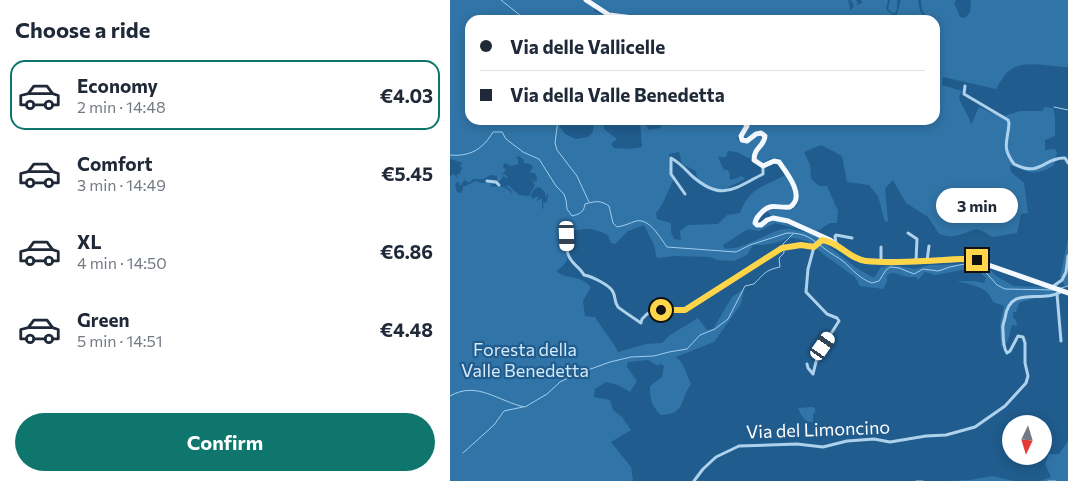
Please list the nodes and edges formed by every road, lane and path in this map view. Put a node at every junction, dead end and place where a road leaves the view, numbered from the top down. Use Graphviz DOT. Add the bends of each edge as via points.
graph roads {
  1 [pos="586,0"];
  2 [pos="609,15"];
  3 [pos="965,86"];
  4 [pos="747,125"];
  5 [pos="1068,163"];
  6 [pos="763,166"];
  7 [pos="486,180"];
  8 [pos="499,184"];
  9 [pos="685,194"];
  10 [pos="908,234"];
  11 [pos="567,236"];
  12 [pos="852,238"];
  13 [pos="836,244"];
  14 [pos="815,246"];
  15 [pos="928,246"];
  16 [pos="881,247"];
  17 [pos="1068,256"];
  18 [pos="916,261"];
  19 [pos="927,261"];
  20 [pos="881,262"];
  21 [pos="1067,267"];
  22 [pos="1059,291"];
  23 [pos="1060,341"];
  24 [pos="807,364"];
  25 [pos="694,481"];
  1 -- 2 [label="main road"];
  3 -- 5 [label="street" via="964,94 1008,120 1006,150 1014,164 1031,170 1061,158"];
  4 -- 6 [label="main road" via="742,140 746,141 758,133 764,136 754,158"];
  6 -- 9 [label="street" via="763,174 722,192 703,184 671,158 671,174"];
  6 -- 13 [label="main road" via="779,162 796,190 797,200 788,208 767,208 755,220 756,224 778,219"];
  7 -- 8 [label="street"];
  10 -- 18 [label="street" via="917,239"];
  11 -- 14 [label="street" via="568,254 574,263 584,274 608,286 620,309 641,322 646,314 658,310 685,310 782,248"];
  12 -- 13 [label="street" via="836,235"];
  13 -- 14 [label="street, bridge" via="824,240"];
  13 -- 20 [label="main road" via="856,258"];
  14 -- 24 [label="street" via="806,292 827,314 839,321 818,354 813,374"];
  15 -- 19 [label="street"];
  16 -- 20 [label="street"];
  17 -- 21 [label="street"];
  18 -- 19 [label="main road"];
  18 -- 20 [label="main road"];
  19 -- 22 [label="main road" via="971,259"];
  21 -- 22 [label="street"];
  22 -- 23 [label="street"];
  22 -- 25 [label="street, Via del Limoncino" via="1022,298 1007,306 1002,326 1004,349 1006,353 1010,351 1016,338 1023,337 1028,378 1005,406 975,427 946,435 894,442 874,439 823,447 797,444 740,446 716,457"];
}
